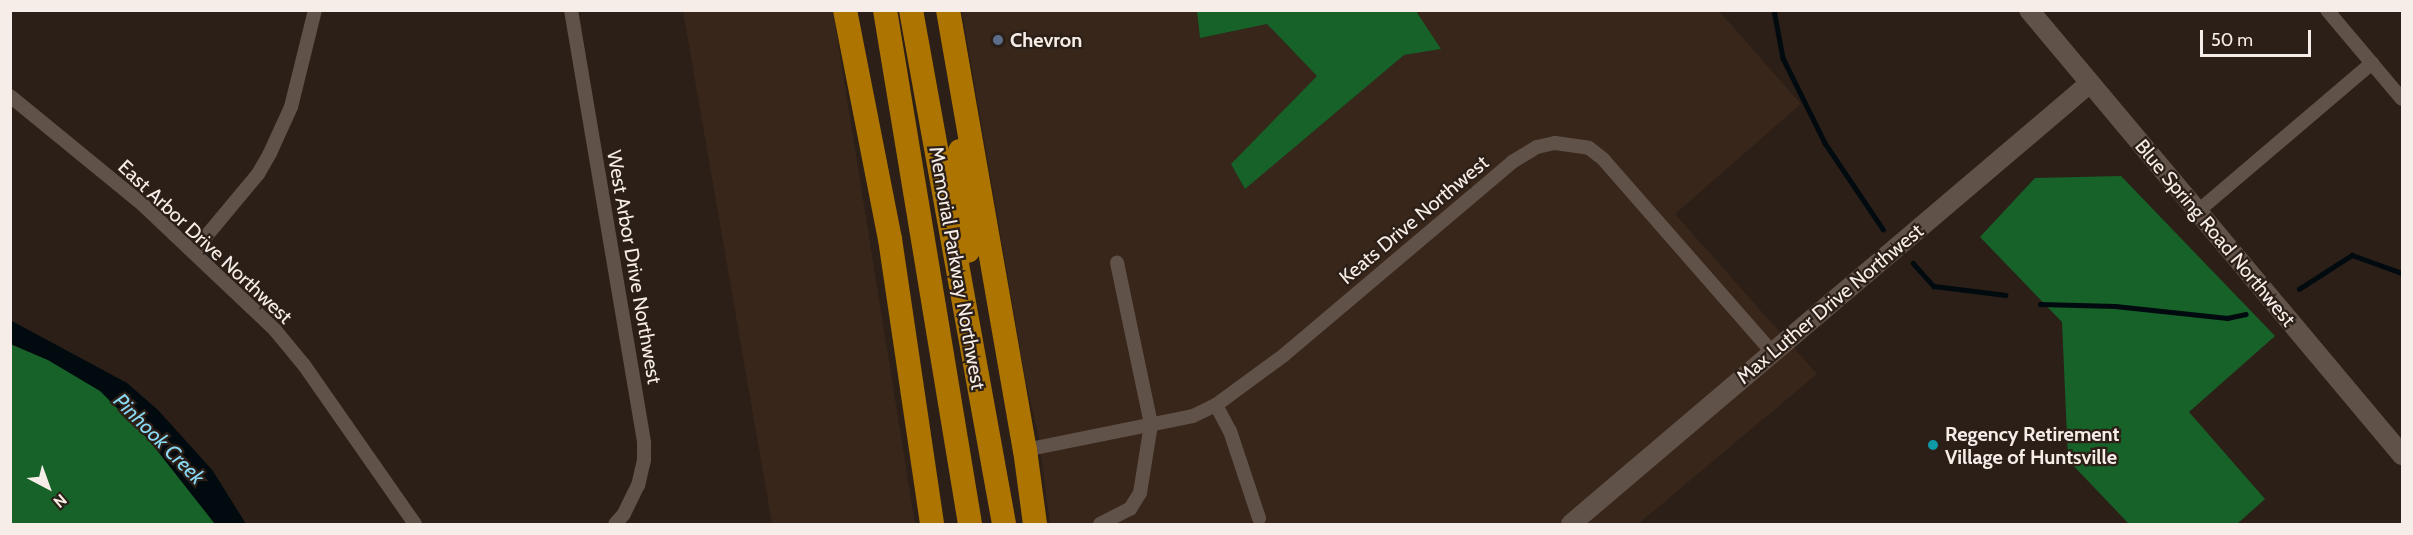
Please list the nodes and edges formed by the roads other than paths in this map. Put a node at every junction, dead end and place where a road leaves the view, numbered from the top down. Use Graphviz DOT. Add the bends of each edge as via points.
graph roads {
  1 [pos="315,10"];
  2 [pos="571,10"];
  3 [pos="845,10"];
  4 [pos="885,10"];
  5 [pos="910,10"];
  6 [pos="948,10"];
  7 [pos="2029,10"];
  8 [pos="2327,10"];
  9 [pos="2372,63"];
  10 [pos="960,83"];
  11 [pos="2089,84"];
  12 [pos="10,96"];
  13 [pos="2403,99"];
  14 [pos="2197,212"];
  15 [pos="193,252"];
  16 [pos="1117,263"];
  17 [pos="966,316"];
  18 [pos="1772,352"];
  19 [pos="1216,405"];
  20 [pos="1151,424"];
  21 [pos="1025,450"];
  22 [pos="2403,455"];
  23 [pos="1259,518"];
  24 [pos="416,525"];
  25 [pos="615,525"];
  26 [pos="932,525"];
  27 [pos="970,525"];
  28 [pos="1004,525"];
  29 [pos="1035,525"];
  30 [pos="1100,525"];
  31 [pos="1571,525"];
  1 -- 15 [label="street" via="291,107 270,153 258,174"];
  2 -- 25 [label="street, West Arbor Drive Northwest" via="644,443 638,485"];
  3 -- 26 [label="highway" via="890,239"];
  4 -- 27 [label="highway, Memorial Parkway Northwest"];
  5 -- 17 [label="highway, Memorial Parkway Northwest"];
  6 -- 10 [label="highway"];
  7 -- 11 [label="street, Blue Spring Road Northwest"];
  8 -- 9 [label="street"];
  9 -- 13 [label="street"];
  9 -- 14 [label="street"];
  10 -- 17 [label="highway" via="958,130 970,276"];
  10 -- 21 [label="highway"];
  11 -- 14 [label="street, Blue Spring Road Northwest"];
  11 -- 18 [label="street, Max Luther Drive Northwest"];
  12 -- 15 [label="street, East Arbor Drive Northwest"];
  14 -- 22 [label="street, Blue Spring Road Northwest"];
  15 -- 24 [label="street, East Arbor Drive Northwest" via="246,300 297,356"];
  16 -- 20 [label="street"];
  17 -- 28 [label="highway, Memorial Parkway Northwest"];
  18 -- 19 [label="street, Keats Drive Northwest" via="1603,159 1589,148 1555,143 1537,147 1512,162 1284,355"];
  18 -- 31 [label="street, Max Luther Drive Northwest"];
  19 -- 20 [label="street, Keats Drive Northwest" via="1193,416"];
  19 -- 23 [label="street" via="1230,431"];
  20 -- 21 [label="street, Keats Drive Northwest"];
  20 -- 30 [label="street" via="1140,493 1130,508"];
  21 -- 29 [label="highway"];
}
